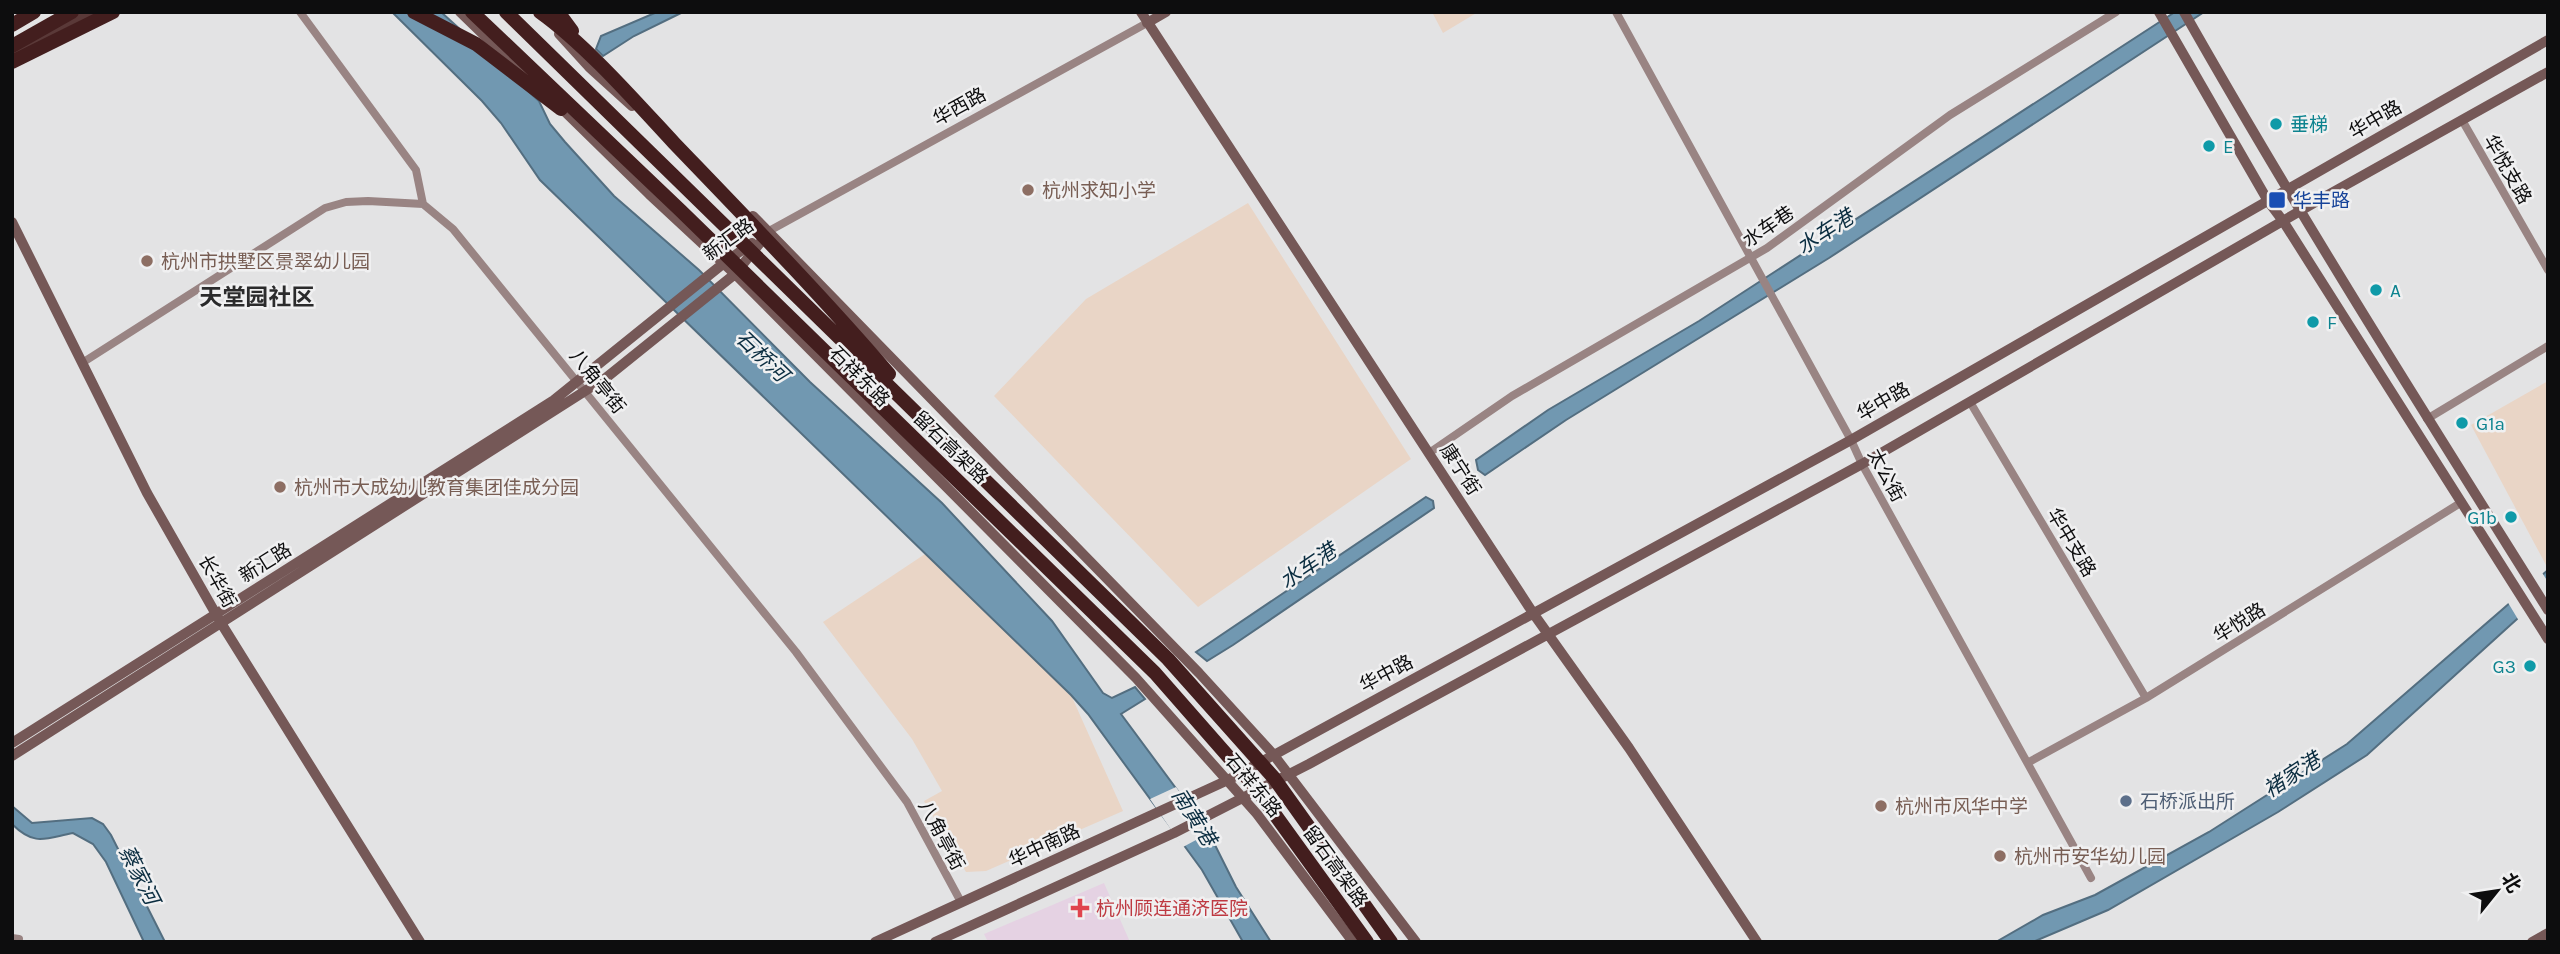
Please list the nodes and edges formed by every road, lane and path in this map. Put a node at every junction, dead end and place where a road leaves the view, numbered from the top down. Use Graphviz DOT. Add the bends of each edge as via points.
graph roads {
  1 [pos="34,12"];
  2 [pos="72,12"];
  3 [pos="90,12"];
  4 [pos="113,12"];
  5 [pos="300,12"];
  6 [pos="414,12"];
  7 [pos="460,12"];
  8 [pos="472,12"];
  9 [pos="506,12"];
  10 [pos="539,12"];
  11 [pos="558,12"];
  12 [pos="1141,12"];
  13 [pos="1166,12"];
  14 [pos="1616,12"];
  15 [pos="2116,12"];
  16 [pos="2159,12"];
  17 [pos="2184,12"];
  18 [pos="1147,23"];
  19 [pos="12,25"];
  20 [pos="2548,40"];
  21 [pos="12,46"];
  22 [pos="12,55"];
  23 [pos="594,60"];
  24 [pos="12,62"];
  25 [pos="2548,72"];
  26 [pos="2462,120"];
  27 [pos="2287,190"];
  28 [pos="2268,201"];
  29 [pos="423,204"];
  30 [pos="680,209"];
  31 [pos="2299,212"];
  32 [pos="2283,221"];
  33 [pos="12,222"];
  34 [pos="769,231"];
  35 [pos="1751,257"];
  36 [pos="724,263"];
  37 [pos="2548,270"];
  38 [pos="735,274"];
  39 [pos="2548,346"];
  40 [pos="82,363"];
  41 [pos="578,381"];
  42 [pos="586,391"];
  43 [pos="1970,402"];
  44 [pos="2427,419"];
  45 [pos="1851,440"];
  46 [pos="951,446"];
  47 [pos="1429,453"];
  48 [pos="1861,464"];
  49 [pos="2462,502"];
  50 [pos="2548,610"];
  51 [pos="1533,613"];
  52 [pos="219,618"];
  53 [pos="1548,635"];
  54 [pos="2548,639"];
  55 [pos="2146,698"];
  56 [pos="12,743"];
  57 [pos="1273,754"];
  58 [pos="12,756"];
  59 [pos="2029,762"];
  60 [pos="1289,775"];
  61 [pos="1228,780"];
  62 [pos="1244,798"];
  63 [pos="2091,878"];
  64 [pos="961,902"];
  65 [pos="2548,933"];
  66 [pos="420,942"];
  67 [pos="875,942"];
  68 [pos="935,942"];
  69 [pos="1353,942"];
  70 [pos="1367,942"];
  71 [pos="1391,942"];
  72 [pos="1416,942"];
  73 [pos="1757,942"];
  74 [pos="2532,942"];
  1 -- 19 [label="highway"];
  2 -- 21 [label="highway"];
  3 -- 22 [label="main road"];
  4 -- 24 [label="highway"];
  5 -- 29 [label="street" via="416,170"];
  6 -- 30 [label="highway" via="501,62"];
  7 -- 36 [label="main road, 石祥东路"];
  8 -- 30 [label="highway, 留石高架路"];
  9 -- 46 [label="highway, 留石高架路"];
  10 -- 23 [label="highway"];
  10 -- 34 [label="main road, 石祥东路" via="589,67"];
  11 -- 23 [label="highway"];
  12 -- 18 [label="main road, 康宁街"];
  13 -- 18 [label="main road, 华西路"];
  14 -- 35 [label="street, 太公街"];
  15 -- 35 [label="street, 水车巷" via="1950,115"];
  16 -- 28 [label="main road"];
  17 -- 27 [label="main road"];
  18 -- 34 [label="street, 华西路"];
  18 -- 47 [label="main road, 康宁街"];
  20 -- 27 [label="main road, 华中路"];
  23 -- 46 [label="highway" via="825,301"];
  25 -- 26 [label="main road"];
  26 -- 31 [label="main road"];
  26 -- 37 [label="street, 华悦支路"];
  27 -- 28 [label="main road, 华中路"];
  27 -- 31 [label="main road"];
  28 -- 32 [label="main road"];
  28 -- 45 [label="main road, 华中路"];
  29 -- 40 [label="street" via="368,201 325,208"];
  29 -- 41 [label="street, 八角亭街" via="453,229"];
  30 -- 70 [label="highway, 留石高架路" via="1155,673 1255,787"];
  31 -- 32 [label="main road"];
  31 -- 44 [label="main road"];
  32 -- 43 [label="main road"];
  32 -- 49 [label="main road"];
  33 -- 40 [label="main road, 长华街"];
  34 -- 36 [label="main road, 新汇路"];
  34 -- 38 [label="main road, 新汇路"];
  34 -- 57 [label="main road, 石祥东路"];
  35 -- 45 [label="street, 太公街"];
  35 -- 47 [label="street, 水车巷" via="1512,396"];
  36 -- 38 [label="main road, 石祥东路"];
  36 -- 41 [label="main road, 新汇路"];
  38 -- 42 [label="main road, 新汇路"];
  38 -- 61 [label="main road, 石祥东路" via="1136,678"];
  39 -- 44 [label="street"];
  40 -- 52 [label="main road, 长华街" via="147,493"];
  41 -- 42 [label="street, 八角亭街"];
  41 -- 52 [label="main road, 新汇路"];
  42 -- 52 [label="main road, 新汇路"];
  42 -- 64 [label="street, 八角亭街" via="796,652 907,802"];
  43 -- 48 [label="main road"];
  43 -- 55 [label="street, 华中支路"];
  44 -- 50 [label="main road"];
  45 -- 48 [label="street, 太公街"];
  45 -- 51 [label="main road, 华中路"];
  46 -- 71 [label="highway, 留石高架路" via="1168,659 1274,778"];
  47 -- 51 [label="main road, 康宁街"];
  48 -- 53 [label="main road"];
  48 -- 59 [label="street, 太公街"];
  49 -- 54 [label="main road"];
  49 -- 55 [label="street, 华悦路"];
  51 -- 53 [label="main road, 康宁街"];
  51 -- 57 [label="main road, 华中路"];
  52 -- 56 [label="main road, 新汇路"];
  52 -- 58 [label="main road, 新汇路"];
  52 -- 66 [label="main road, 长华街"];
  53 -- 60 [label="main road"];
  53 -- 73 [label="main road, 康宁街"];
  55 -- 59 [label="street, 华悦路"];
  57 -- 60 [label="main road, 石祥东路"];
  57 -- 61 [label="main road, 华中路"];
  59 -- 63 [label="street, 太公街"];
  60 -- 62 [label="main road"];
  60 -- 72 [label="main road, 石祥东路"];
  61 -- 62 [label="main road, 石祥东路"];
  61 -- 64 [label="main road, 华中南路"];
  62 -- 68 [label="main road"];
  62 -- 69 [label="main road, 石祥东路"];
  64 -- 67 [label="main road, 华中南路"];
  65 -- 74 [label="main road"];
}
